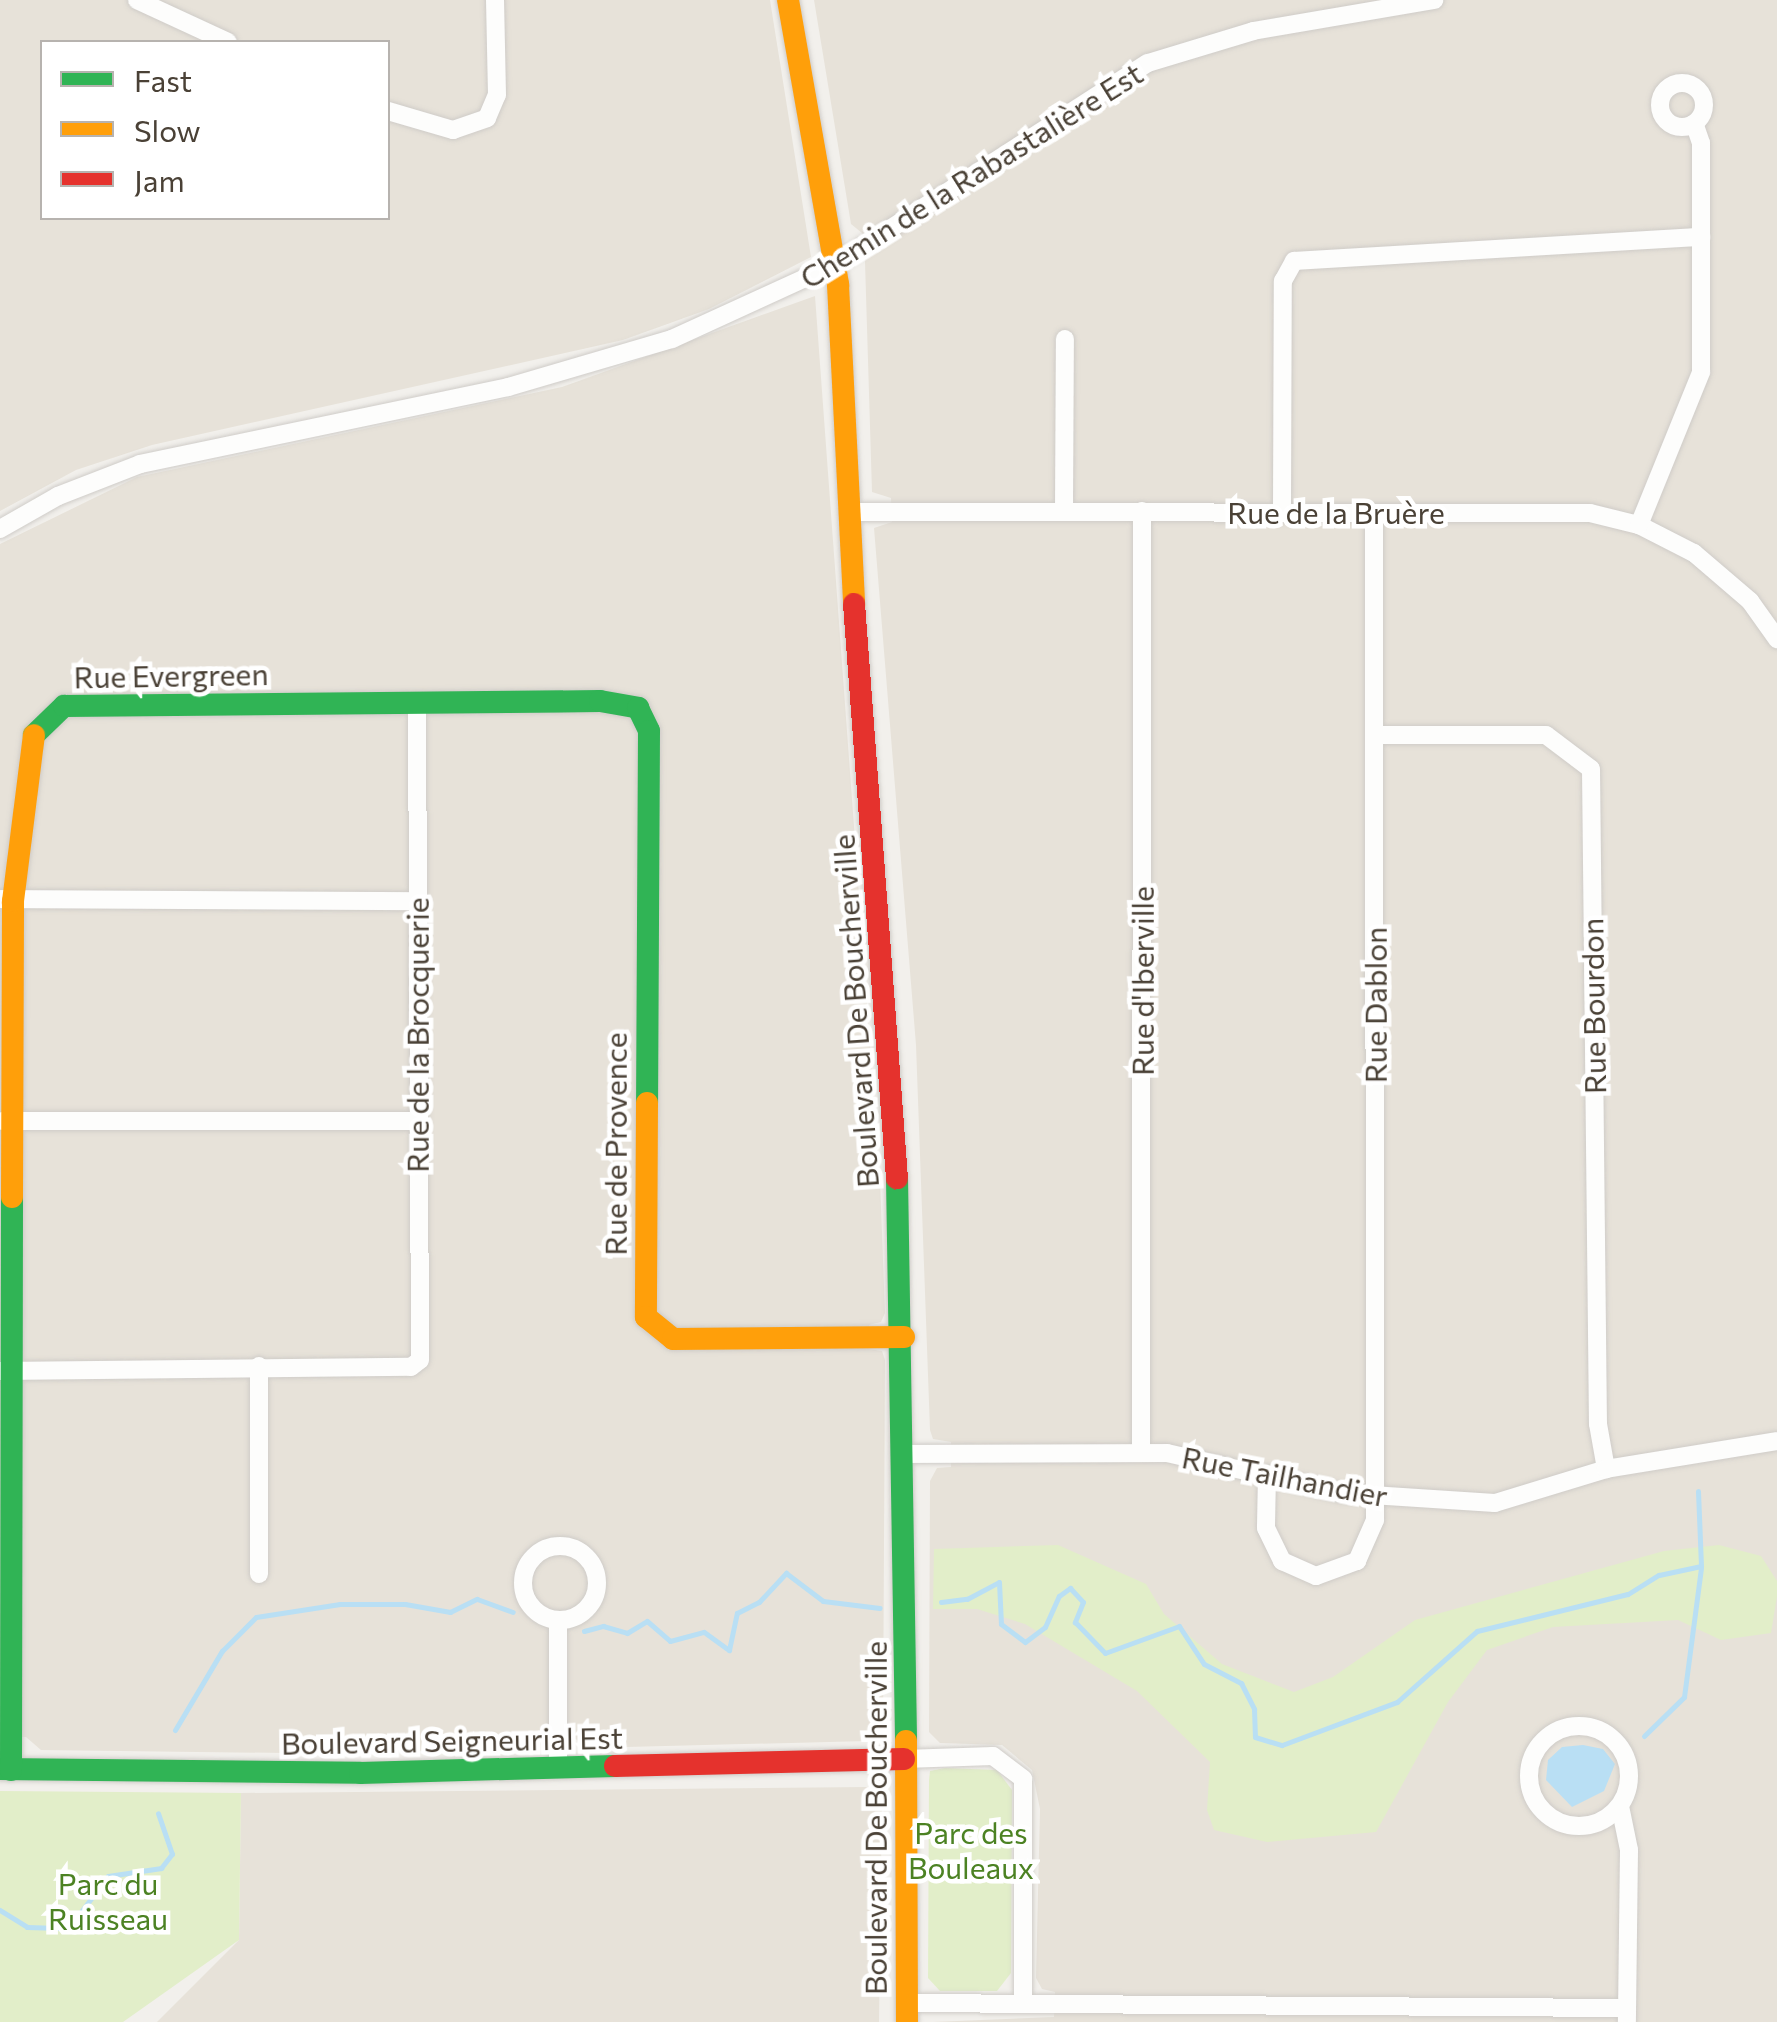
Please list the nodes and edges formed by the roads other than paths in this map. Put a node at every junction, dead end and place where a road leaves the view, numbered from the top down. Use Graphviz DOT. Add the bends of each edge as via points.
graph roads {
  1 [pos="137,0"];
  2 [pos="495,0"];
  3 [pos="788,0"];
  4 [pos="1434,0"];
  5 [pos="224,40"];
  6 [pos="390,111"];
  7 [pos="1694,123"];
  8 [pos="1701,237"];
  9 [pos="834,265"];
  10 [pos="1065,339"];
  11 [pos="1064,510"];
  12 [pos="1142,511"];
  13 [pos="1282,511"];
  14 [pos="848,512"];
  15 [pos="1374,513"];
  16 [pos="1639,525"];
  17 [pos="0,528"];
  18 [pos="1777,639"];
  19 [pos="417,704"];
  20 [pos="638,708"];
  21 [pos="1374,734"];
  22 [pos="7,900"];
  23 [pos="416,901"];
  24 [pos="416,1121"];
  25 [pos="6,1122"];
  26 [pos="904,1337"];
  27 [pos="260,1366"];
  28 [pos="6,1371"];
  29 [pos="1777,1441"];
  30 [pos="1141,1451"];
  31 [pos="905,1454"];
  32 [pos="1606,1470"];
  33 [pos="1267,1474"];
  34 [pos="1374,1496"];
  35 [pos="259,1574"];
  36 [pos="558,1620"];
  37 [pos="904,1759"];
  38 [pos="558,1768"];
  39 [pos="6,1770"];
  40 [pos="1620,1806"];
  41 [pos="1023,2004"];
  42 [pos="906,2012"];
  43 [pos="1164,2013"];
  44 [pos="1414,2014"];
  45 [pos="1627,2015"];
  1 -- 5 [label="street"];
  2 -- 6 [label="street" via="497,95 487,118 453,130"];
  3 -- 9 [label="street, Boulevard De Boucherville"];
  4 -- 9 [label="street, Chemin de la Rabastalière Est" via="1253,31 1157,59"];
  7 -- 8 [label="street" via="1701,143"];
  8 -- 13 [label="street" via="1309,259 1288,266"];
  8 -- 16 [label="street" via="1699,382"];
  9 -- 14 [label="street, Boulevard De Boucherville"];
  9 -- 17 [label="street, Chemin de la Rabastalière Est" via="704,326 607,361 140,464"];
  10 -- 11 [label="street"];
  11 -- 12 [label="street, Rue de la Bruère"];
  11 -- 14 [label="street, Rue de la Bruère"];
  12 -- 13 [label="street, Rue de la Bruère"];
  12 -- 30 [label="street, Rue d'Iberville"];
  13 -- 15 [label="street, Rue de la Bruère"];
  14 -- 26 [label="street, Boulevard De Boucherville" via="891,1052"];
  15 -- 16 [label="street, Rue de la Bruère" via="1590,513"];
  15 -- 21 [label="street, Rue Dablon"];
  16 -- 18 [label="street, Rue de la Bruère" via="1668,536 1725,576"];
  19 -- 20 [label="street, Rue Evergreen" via="600,701"];
  19 -- 22 [label="street, Rue Evergreen" via="64,706 38,726 27,748"];
  19 -- 23 [label="street, Rue de la Brocquerie"];
  20 -- 26 [label="street, Rue de Provence" via="649,732 646,1317 656,1332 679,1340"];
  21 -- 32 [label="street, Rue Bourdon" via="1546,735 1591,769 1598,1424"];
  21 -- 34 [label="street, Rue Dablon"];
  22 -- 23 [label="street"];
  22 -- 25 [label="street, Rue Evergreen"];
  23 -- 24 [label="street, Rue de la Brocquerie"];
  24 -- 25 [label="street"];
  24 -- 27 [label="street, Rue de la Brocquerie" via="416,1365"];
  25 -- 28 [label="street, Rue Evergreen"];
  26 -- 31 [label="street, Boulevard De Boucherville"];
  27 -- 28 [label="street"];
  27 -- 35 [label="street"];
  28 -- 39 [label="street, Rue Evergreen"];
  29 -- 32 [label="street, Rue Tailhandier"];
  30 -- 31 [label="street, Rue Tailhandier"];
  30 -- 33 [label="street, Rue Tailhandier"];
  31 -- 37 [label="street, Boulevard De Boucherville"];
  32 -- 34 [label="street, Rue Tailhandier" via="1495,1503"];
  33 -- 34 [label="street, Rue Tailhandier"];
  33 -- 34 [label="street, Rue Dablon" via="1269,1542 1282,1561 1308,1575 1338,1573 1362,1556 1372,1536"];
  36 -- 36 [label="street" via="582,1614 596,1594 596,1570 568,1546 534,1556 523,1578 528,1602"];
  36 -- 38 [label="street"];
  37 -- 38 [label="street, Boulevard Seigneurial Est"];
  37 -- 41 [label="street" via="993,1756 1023,1779"];
  37 -- 42 [label="street, Boulevard De Boucherville"];
  38 -- 39 [label="street, Boulevard Seigneurial Est"];
  40 -- 40 [label="street" via="1630,1774 1617,1741 1586,1725 1568,1726 1540,1743 1530,1788 1547,1815 1592,1825"];
  40 -- 45 [label="street" via="1629,1850"];
  41 -- 42 [label="street"];
  41 -- 43 [label="street"];
  43 -- 44 [label="street"];
  44 -- 45 [label="street"];
}
